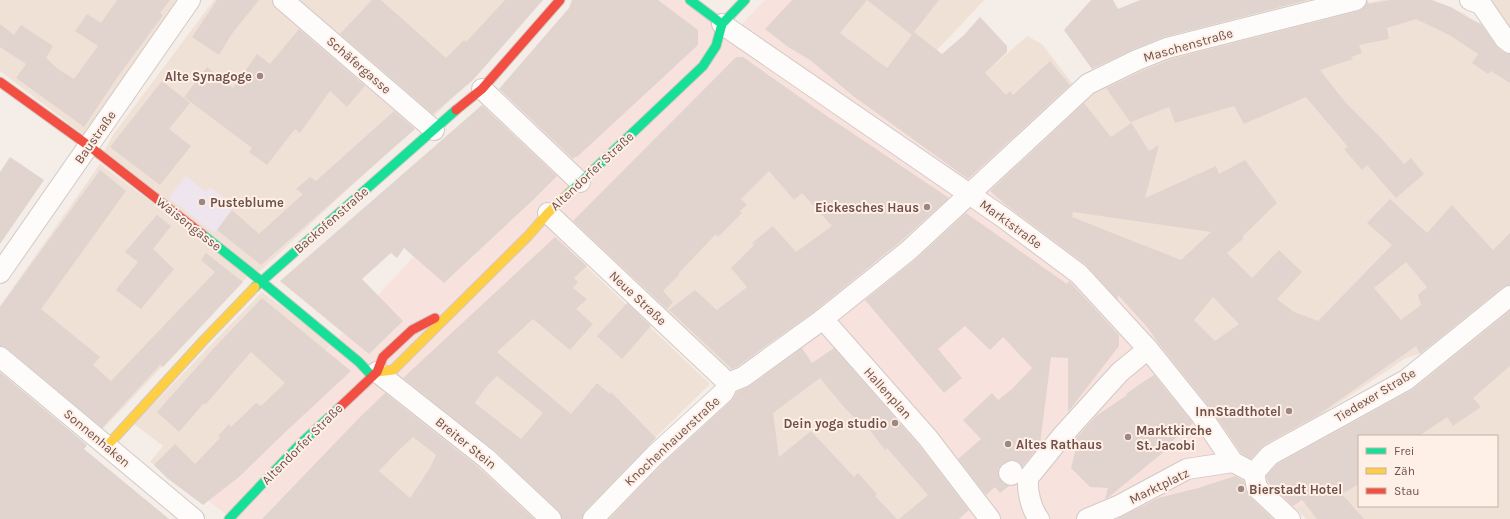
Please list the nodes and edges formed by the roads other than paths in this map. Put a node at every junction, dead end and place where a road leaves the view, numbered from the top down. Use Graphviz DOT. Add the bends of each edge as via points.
graph roads {
  1 [pos="190,0"];
  2 [pos="283,0"];
  3 [pos="560,0"];
  4 [pos="690,0"];
  5 [pos="745,0"];
  6 [pos="1356,0"];
  7 [pos="1477,1"];
  8 [pos="722,24"];
  9 [pos="1510,43"];
  10 [pos="0,82"];
  11 [pos="482,89"];
  12 [pos="434,130"];
  13 [pos="89,146"];
  14 [pos="580,182"];
  15 [pos="970,195"];
  16 [pos="548,212"];
  17 [pos="0,273"];
  18 [pos="261,281"];
  19 [pos="1510,296"];
  20 [pos="451,311"];
  21 [pos="823,320"];
  22 [pos="1148,349"];
  23 [pos="0,357"];
  24 [pos="374,374"];
  25 [pos="728,383"];
  26 [pos="107,446"];
  27 [pos="1232,462"];
  28 [pos="1254,473"];
  29 [pos="1038,518"];
  30 [pos="194,519"];
  31 [pos="229,519"];
  32 [pos="551,519"];
  33 [pos="593,519"];
  34 [pos="990,519"];
  35 [pos="1088,519"];
  36 [pos="1290,519"];
  1 -- 13 [label="street, Baustraße"];
  2 -- 12 [label="street, Schäfergasse"];
  3 -- 11 [label="street, Backofenstraße"];
  4 -- 8 [label="street"];
  5 -- 8 [label="street"];
  6 -- 15 [label="street, Maschenstraße" via="1167,48 1088,84"];
  7 -- 9 [label="street"];
  8 -- 14 [label="street, Altendorfer Straße" via="716,46 703,66"];
  8 -- 15 [label="street, Marktstraße"];
  10 -- 13 [label="street, Waisengasse"];
  11 -- 12 [label="street, Backofenstraße"];
  11 -- 14 [label="street"];
  12 -- 18 [label="street, Backofenstraße"];
  13 -- 17 [label="street, Baustraße"];
  13 -- 18 [label="street, Waisengasse"];
  14 -- 16 [label="street, Altendorfer Straße"];
  15 -- 21 [label="street" via="908,251"];
  15 -- 22 [label="street, Marktstraße" via="1079,274"];
  16 -- 20 [label="street, Altendorfer Straße" via="528,236"];
  16 -- 25 [label="street, Neue Straße"];
  18 -- 24 [label="street, Waisengasse"];
  18 -- 26 [label="street, Backofenstraße"];
  19 -- 28 [label="street, Tiedexer Straße" via="1406,380 1270,456"];
  20 -- 24 [label="street, Altendorfer Straße" via="393,370"];
  20 -- 24 [label="street, Altendorfer Straße" via="412,330 383,357"];
  21 -- 25 [label="street, Knochenhauerstraße" via="743,377"];
  21 -- 34 [label="street, Hallenplan" via="928,438"];
  22 -- 27 [label="street, Marktstraße" via="1201,415"];
  22 -- 29 [label="street" via="1120,372 1016,475 1027,487"];
  23 -- 26 [label="street, Sonnenhaken"];
  24 -- 31 [label="street, Altendorfer Straße" via="300,444"];
  24 -- 32 [label="street, Breiter Stein" via="486,458"];
  25 -- 33 [label="street, Knochenhauerstraße" via="724,392 655,455"];
  26 -- 30 [label="street, Sonnenhaken"];
  27 -- 28 [label="street"];
  27 -- 35 [label="street, Marktplatz" via="1187,469"];
  28 -- 36 [label="street" via="1256,488"];
}
